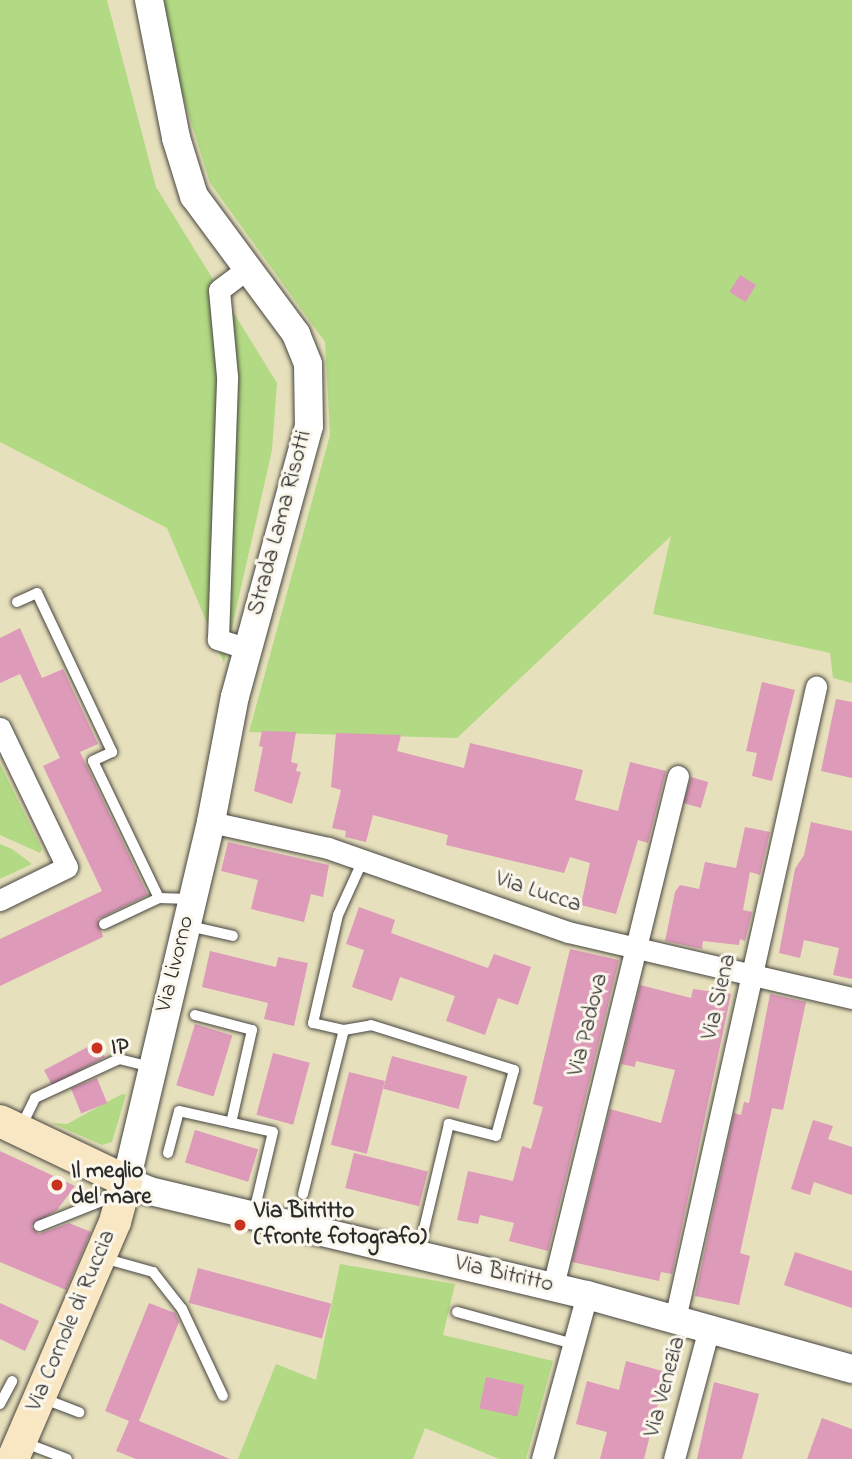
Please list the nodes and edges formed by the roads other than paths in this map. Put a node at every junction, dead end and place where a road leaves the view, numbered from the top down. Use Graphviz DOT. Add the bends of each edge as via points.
graph roads {
  1 [pos="149,0"];
  2 [pos="250,267"];
  3 [pos="17,602"];
  4 [pos="248,649"];
  5 [pos="816,687"];
  6 [pos="0,728"];
  7 [pos="225,747"];
  8 [pos="678,776"];
  9 [pos="211,822"];
  10 [pos="363,860"];
  11 [pos="159,898"];
  12 [pos="0,900"];
  13 [pos="189,912"];
  14 [pos="104,924"];
  15 [pos="233,936"];
  16 [pos="635,948"];
  17 [pos="752,976"];
  18 [pos="852,998"];
  19 [pos="195,1014"];
  20 [pos="344,1030"];
  21 [pos="151,1067"];
  22 [pos="231,1123"];
  23 [pos="10,1126"];
  24 [pos="168,1153"];
  25 [pos="126,1181"];
  26 [pos="303,1194"];
  27 [pos="253,1216"];
  28 [pos="39,1226"];
  29 [pos="418,1254"];
  30 [pos="101,1257"];
  31 [pos="553,1286"];
  32 [pos="587,1295"];
  33 [pos="457,1312"];
  34 [pos="675,1319"];
  35 [pos="709,1328"];
  36 [pos="573,1343"];
  37 [pos="852,1369"];
  38 [pos="12,1381"];
  39 [pos="223,1396"];
  40 [pos="40,1397"];
  41 [pos="0,1405"];
  42 [pos="79,1412"];
  43 [pos="17,1450"];
  44 [pos="67,1459"];
  45 [pos="542,1459"];
  46 [pos="674,1459"];
  1 -- 2 [label="street, Strada Lama Risotti" via="176,138 194,196"];
  2 -- 4 [label="street, Strada Lama Risotti" via="296,334 308,364 309,426"];
  2 -- 4 [label="street" via="219,290 227,376 218,639"];
  3 -- 11 [label="lane" via="37,593 112,752 93,761"];
  4 -- 7 [label="street, Strada Lama Risotti"];
  5 -- 17 [label="street, Via Siena"];
  6 -- 12 [label="street" via="67,867"];
  7 -- 9 [label="street, Via Livorno"];
  8 -- 16 [label="street, Via Padova"];
  9 -- 10 [label="street, Via Lucca"];
  9 -- 13 [label="street, Via Livorno"];
  10 -- 16 [label="street, Via Lucca" via="568,932"];
  10 -- 20 [label="lane" via="338,915 313,1023"];
  11 -- 13 [label="lane"];
  11 -- 14 [label="lane"];
  13 -- 15 [label="lane"];
  13 -- 21 [label="street, Via Livorno"];
  16 -- 17 [label="street, Via Lucca"];
  16 -- 31 [label="street, Via Padova"];
  17 -- 18 [label="street, Via Lucca"];
  17 -- 34 [label="street, Via Siena"];
  19 -- 22 [label="lane" via="253,1030"];
  20 -- 26 [label="lane"];
  20 -- 29 [label="lane" via="371,1025 514,1070 496,1136 449,1124"];
  21 -- 23 [label="lane" via="119,1059 35,1098"];
  21 -- 25 [label="street, Via Livorno"];
  22 -- 24 [label="lane" via="179,1111"];
  22 -- 27 [label="lane" via="273,1132"];
  23 -- 25 [label="main road, Via Bitritto"];
  25 -- 27 [label="street, Via Bitritto"];
  25 -- 28 [label="lane" via="102,1200"];
  25 -- 30 [label="main road, Via Cornole di Ruccia"];
  27 -- 29 [label="street, Via Bitritto"];
  29 -- 31 [label="street, Via Bitritto"];
  30 -- 39 [label="lane" via="153,1272 182,1309"];
  30 -- 40 [label="main road, Via Cornole di Ruccia"];
  31 -- 32 [label="street, Via Bitritto"];
  32 -- 34 [label="street, Via Bitritto"];
  32 -- 36 [label="street"];
  33 -- 36 [label="lane"];
  34 -- 35 [label="street, Via Bitritto"];
  35 -- 37 [label="street, Via Bitritto"];
  35 -- 46 [label="street, Via Venezia"];
  36 -- 45 [label="street"];
  38 -- 41 [label="lane"];
  40 -- 42 [label="lane"];
  40 -- 43 [label="main road, Via Cornole di Ruccia"];
  43 -- 44 [label="lane"];
}
